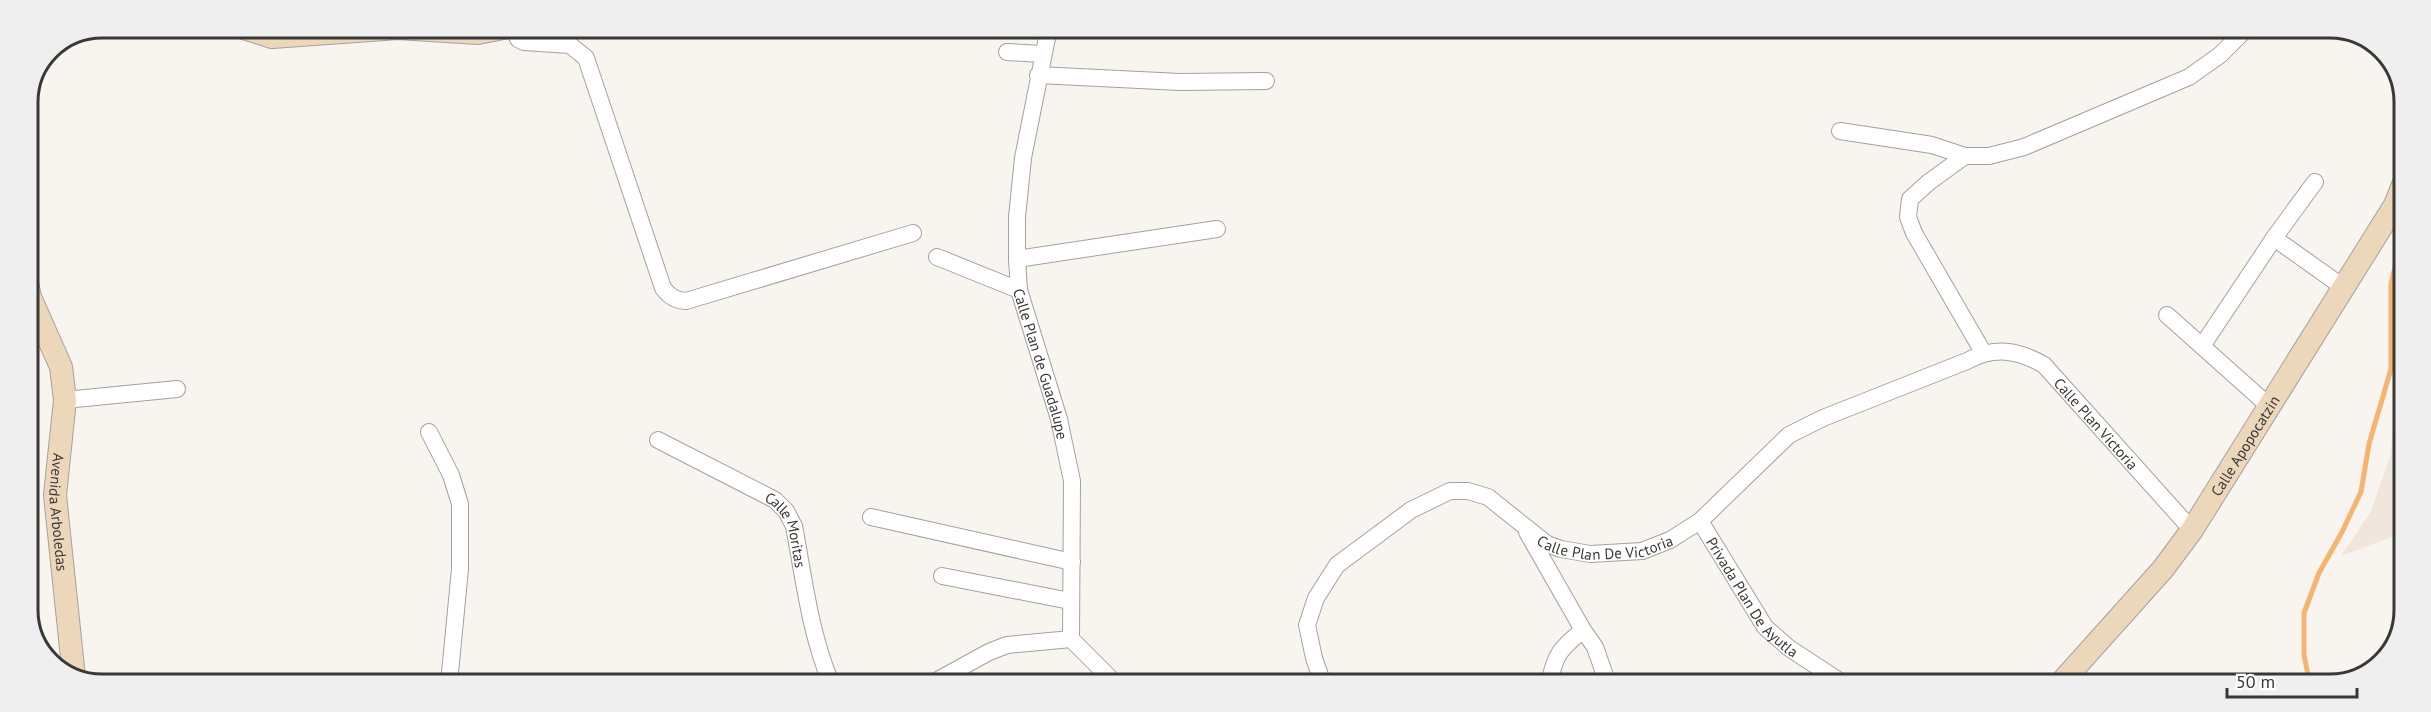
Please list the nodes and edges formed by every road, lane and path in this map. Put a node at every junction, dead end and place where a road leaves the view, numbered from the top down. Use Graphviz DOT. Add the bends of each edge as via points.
graph roads {
  1 [pos="518,38"];
  2 [pos="1046,38"];
  3 [pos="2237,38"];
  4 [pos="1007,52"];
  5 [pos="1042,54"];
  6 [pos="1038,75"];
  7 [pos="1266,81"];
  8 [pos="1840,131"];
  9 [pos="1965,156"];
  10 [pos="2315,182"];
  11 [pos="2393,208"];
  12 [pos="1217,229"];
  13 [pos="913,233"];
  14 [pos="2274,238"];
  15 [pos="937,257"];
  16 [pos="1017,259"];
  17 [pos="2343,287"];
  18 [pos="1019,290"];
  19 [pos="38,315"];
  20 [pos="2168,315"];
  21 [pos="2202,346"];
  22 [pos="1983,352"];
  23 [pos="177,389"];
  24 [pos="65,400"];
  25 [pos="2269,406"];
  26 [pos="429,432"];
  27 [pos="658,440"];
  28 [pos="871,517"];
  29 [pos="1700,521"];
  30 [pos="1523,525"];
  31 [pos="2192,530"];
  32 [pos="1072,562"];
  33 [pos="942,576"];
  34 [pos="1070,601"];
  35 [pos="1583,630"];
  36 [pos="1071,639"];
  37 [pos="73,668"];
  38 [pos="450,675"];
  39 [pos="828,675"];
  40 [pos="947,675"];
  41 [pos="1107,675"];
  42 [pos="1320,675"];
  43 [pos="1552,675"];
  44 [pos="1606,675"];
  45 [pos="1830,675"];
  46 [pos="2068,675"];
  1 -- 13 [label="street" via="524,42 570,45 586,58 663,288 677,300 686,301"];
  2 -- 5 [label="street, Calle Plan de Guadalupe"];
  3 -- 9 [label="street" via="2188,77 2024,147 1989,156"];
  4 -- 5 [label="street"];
  5 -- 6 [label="street, Calle Plan de Guadalupe"];
  6 -- 7 [label="street" via="1180,82"];
  6 -- 16 [label="street, Calle Plan de Guadalupe" via="1023,158"];
  8 -- 9 [label="street" via="1932,145"];
  9 -- 22 [label="street" via="1910,199 1908,217 1935,272"];
  10 -- 14 [label="street"];
  11 -- 17 [label="main road, Calle Apopocatzin"];
  12 -- 16 [label="street"];
  14 -- 17 [label="street"];
  14 -- 21 [label="street"];
  15 -- 18 [label="street"];
  16 -- 18 [label="street, Calle Plan de Guadalupe"];
  17 -- 25 [label="main road, Calle Apopocatzin"];
  18 -- 32 [label="street, Calle Plan de Guadalupe" via="1059,419 1072,481"];
  19 -- 24 [label="main road, Avenida Arboledas" via="61,367"];
  20 -- 21 [label="street"];
  21 -- 25 [label="street"];
  22 -- 29 [label="street, Calle Plan De Victoria" via="1789,435"];
  22 -- 31 [label="street, Calle Plan Victoria" via="2014,352 2044,365"];
  23 -- 24 [label="street"];
  24 -- 37 [label="main road, Avenida Arboledas" via="56,495"];
  25 -- 31 [label="main road, Calle Apopocatzin"];
  26 -- 38 [label="street" via="451,475 460,504 460,569"];
  27 -- 39 [label="street, Calle Moritas" via="775,500 786,511 794,526 814,636"];
  28 -- 32 [label="street"];
  29 -- 30 [label="street, Calle Plan De Victoria" via="1670,540 1642,551 1590,554 1547,544"];
  29 -- 45 [label="street, Privada Plan De Ayutla" via="1766,627 1789,648"];
  30 -- 35 [label="street"];
  30 -- 42 [label="street, Calle Plan De Victoria" via="1488,497 1468,491 1450,491 1410,510 1337,565 1316,598 1307,625"];
  31 -- 46 [label="main road, Calle Apopocatzin" via="2163,569"];
  32 -- 34 [label="street, Calle Plan de Guadalupe"];
  33 -- 34 [label="street"];
  34 -- 36 [label="street, Calle Plan de Guadalupe"];
  35 -- 43 [label="street" via="1555,658"];
  35 -- 44 [label="street" via="1601,658"];
  36 -- 40 [label="street" via="1007,645"];
  36 -- 41 [label="street"];
}
